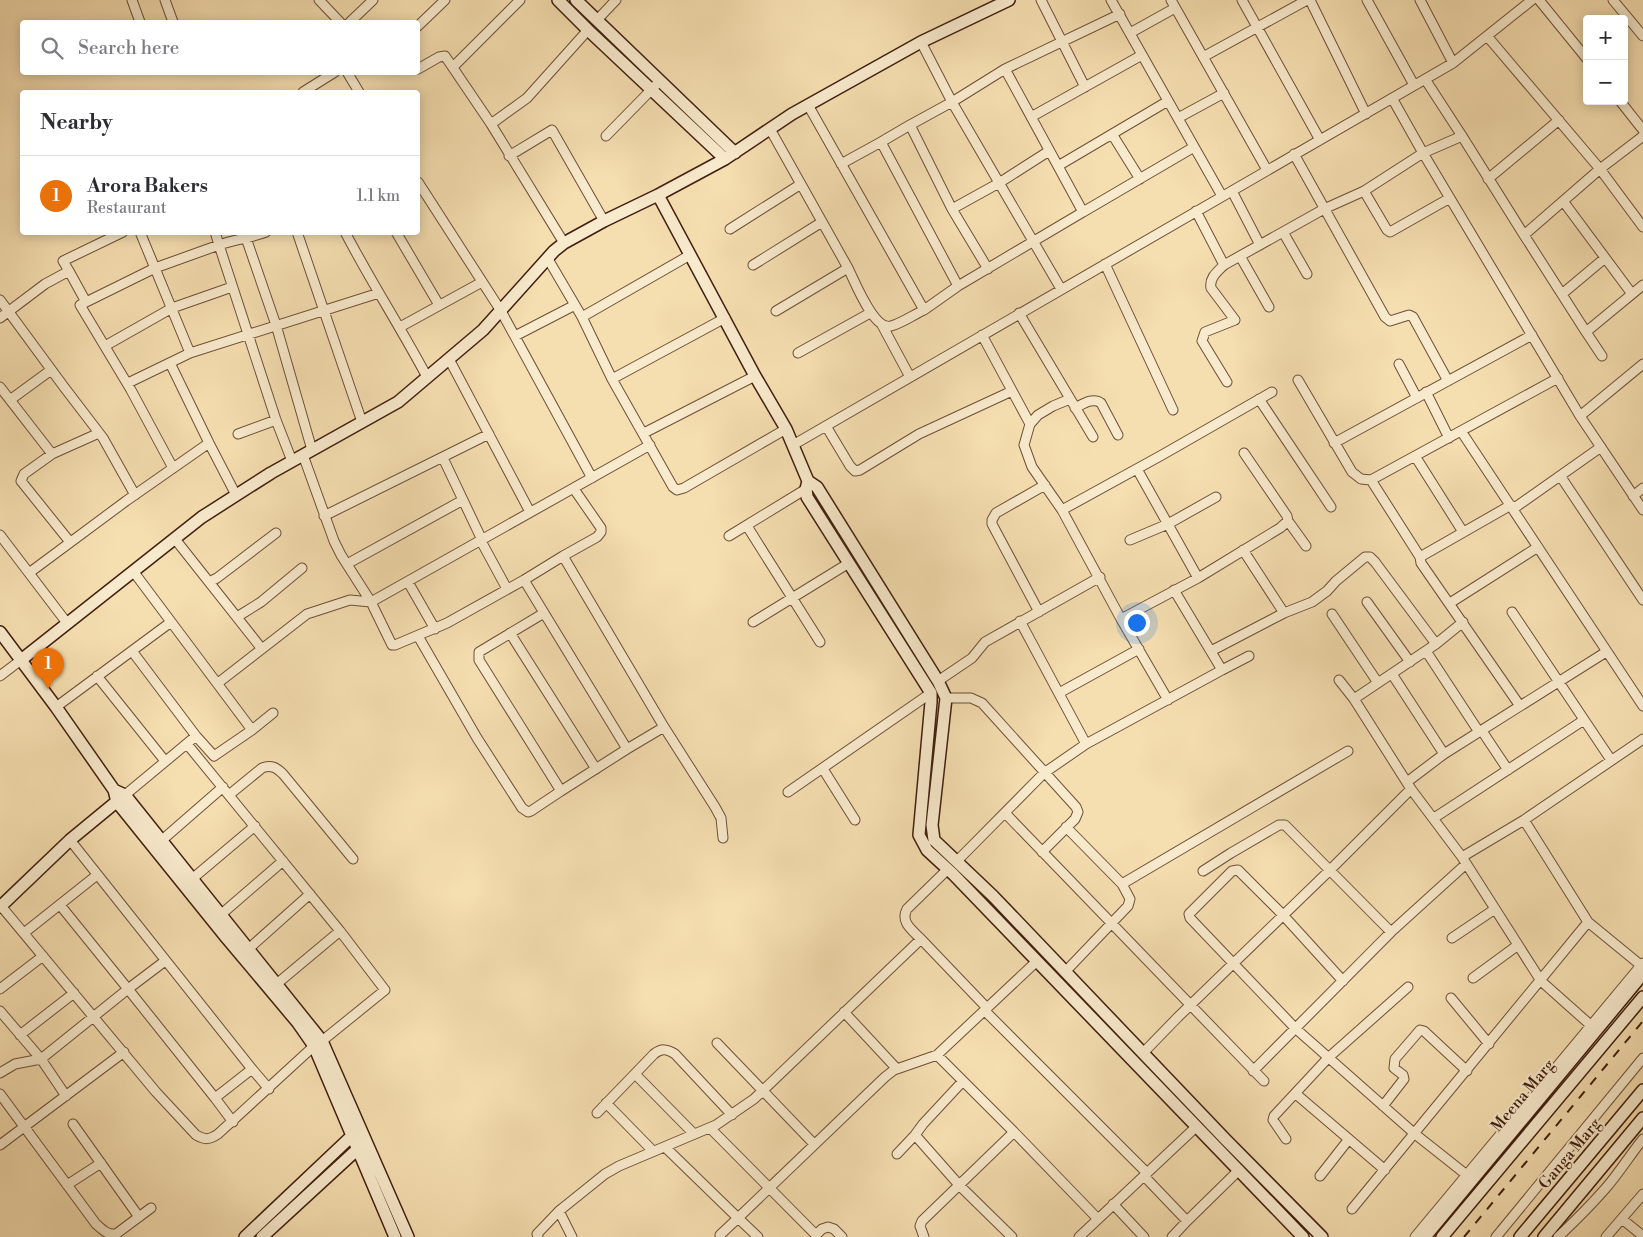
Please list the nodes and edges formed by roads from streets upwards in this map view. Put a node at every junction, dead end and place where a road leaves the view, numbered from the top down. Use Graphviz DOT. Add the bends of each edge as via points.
graph roads {
  1 [pos="132,0"];
  2 [pos="165,0"];
  3 [pos="319,0"];
  4 [pos="373,0"];
  5 [pos="445,0"];
  6 [pos="520,0"];
  7 [pos="558,0"];
  8 [pos="576,0"];
  9 [pos="616,0"];
  10 [pos="1009,0"];
  11 [pos="1041,0"];
  12 [pos="1111,0"];
  13 [pos="1242,0"];
  14 [pos="1309,0"];
  15 [pos="1367,0"];
  16 [pos="1532,0"];
  17 [pos="1539,0"];
  18 [pos="1613,0"];
  19 [pos="1421,1"];
  20 [pos="1173,4"];
  21 [pos="1120,14"];
  22 [pos="139,20"];
  23 [pos="172,20"];
  24 [pos="338,20"];
  25 [pos="352,20"];
  26 [pos="597,20"];
  27 [pos="420,24"];
  28 [pos="1257,27"];
  29 [pos="588,30"];
  30 [pos="1130,33"];
  31 [pos="1487,36"];
  32 [pos="1643,36"];
  33 [pos="921,42"];
  34 [pos="1062,42"];
  35 [pos="1583,54"];
  36 [pos="1142,55"];
  37 [pos="1203,58"];
  38 [pos="1453,63"];
  39 [pos="420,67"];
  40 [pos="453,67"];
  41 [pos="1005,70"];
  42 [pos="330,75"];
  43 [pos="349,75"];
  44 [pos="1425,79"];
  45 [pos="660,81"];
  46 [pos="1414,85"];
  47 [pos="1085,86"];
  48 [pos="306,90"];
  49 [pos="358,90"];
  50 [pos="652,90"];
  51 [pos="1224,93"];
  52 [pos="1392,98"];
  53 [pos="1168,101"];
  54 [pos="952,102"];
  55 [pos="808,105"];
  56 [pos="1623,105"];
  57 [pos="1366,114"];
  58 [pos="1031,117"];
  59 [pos="1178,118"];
  60 [pos="1558,120"];
  61 [pos="491,124"];
  62 [pos="910,125"];
  63 [pos="770,129"];
  64 [pos="1643,130"];
  65 [pos="1112,134"];
  66 [pos="606,136"];
  67 [pos="1462,136"];
  68 [pos="1643,136"];
  69 [pos="1320,140"];
  70 [pos="881,142"];
  71 [pos="1194,147"];
  72 [pos="1049,151"];
  73 [pos="1423,153"];
  74 [pos="1294,154"];
  75 [pos="509,156"];
  76 [pos="730,156"];
  77 [pos="841,164"];
  78 [pos="1058,166"];
  79 [pos="1600,169"];
  80 [pos="1267,170"];
  81 [pos="1140,178"];
  82 [pos="1488,179"];
  83 [pos="999,183"];
  84 [pos="801,184"];
  85 [pos="420,185"];
  86 [pos="1232,190"];
  87 [pos="1364,191"];
  88 [pos="658,195"];
  89 [pos="1222,196"];
  90 [pos="1450,198"];
  91 [pos="1563,201"];
  92 [pos="952,209"];
  93 [pos="1324,209"];
  94 [pos="1082,212"];
  95 [pos="1196,212"];
  96 [pos="604,221"];
  97 [pos="822,222"];
  98 [pos="1643,226"];
  99 [pos="730,228"];
  100 [pos="1283,232"];
  101 [pos="117,235"];
  102 [pos="141,235"];
  103 [pos="216,235"];
  104 [pos="298,235"];
  105 [pos="347,235"];
  106 [pos="398,235"];
  107 [pos="1524,235"];
  108 [pos="245,236"];
  109 [pos="1032,241"];
  110 [pos="564,243"];
  111 [pos="218,244"];
  112 [pos="1260,245"];
  113 [pos="690,255"];
  114 [pos="1240,256"];
  115 [pos="1605,258"];
  116 [pos="548,259"];
  117 [pos="1104,264"];
  118 [pos="753,265"];
  119 [pos="1224,265"];
  120 [pos="155,268"];
  121 [pos="848,268"];
  122 [pos="988,269"];
  123 [pos="69,271"];
  124 [pos="1307,274"];
  125 [pos="482,282"];
  126 [pos="1643,285"];
  127 [pos="958,286"];
  128 [pos="232,287"];
  129 [pos="1061,290"];
  130 [pos="378,293"];
  131 [pos="1562,294"];
  132 [pos="1632,294"];
  133 [pos="0,300"];
  134 [pos="86,302"];
  135 [pos="575,305"];
  136 [pos="440,306"];
  137 [pos="1269,307"];
  138 [pos="172,308"];
  139 [pos="324,310"];
  140 [pos="924,310"];
  141 [pos="501,311"];
  142 [pos="776,311"];
  143 [pos="9,312"];
  144 [pos="870,313"];
  145 [pos="1018,313"];
  146 [pos="582,317"];
  147 [pos="0,318"];
  148 [pos="725,318"];
  149 [pos="882,324"];
  150 [pos="276,325"];
  151 [pos="400,327"];
  152 [pos="1586,332"];
  153 [pos="247,334"];
  154 [pos="982,335"];
  155 [pos="515,336"];
  156 [pos="1532,336"];
  157 [pos="105,346"];
  158 [pos="190,353"];
  159 [pos="798,353"];
  160 [pos="1602,356"];
  161 [pos="449,359"];
  162 [pos="170,363"];
  163 [pos="1399,364"];
  164 [pos="1643,364"];
  165 [pos="51,370"];
  166 [pos="755,376"];
  167 [pos="428,377"];
  168 [pos="910,377"];
  169 [pos="1558,378"];
  170 [pos="612,379"];
  171 [pos="1298,380"];
  172 [pos="1448,381"];
  173 [pos="1227,382"];
  174 [pos="128,383"];
  175 [pos="0,387"];
  176 [pos="1012,391"];
  177 [pos="1272,392"];
  178 [pos="1426,392"];
  179 [pos="1417,398"];
  180 [pos="1070,399"];
  181 [pos="1259,399"];
  182 [pos="10,400"];
  183 [pos="1075,408"];
  184 [pos="1173,410"];
  185 [pos="1580,416"];
  186 [pos="276,420"];
  187 [pos="362,422"];
  188 [pos="1030,424"];
  189 [pos="826,426"];
  190 [pos="786,430"];
  191 [pos="1461,431"];
  192 [pos="99,432"];
  193 [pos="644,433"];
  194 [pos="238,434"];
  195 [pos="489,434"];
  196 [pos="1118,435"];
  197 [pos="1093,437"];
  198 [pos="1449,438"];
  199 [pos="209,443"];
  200 [pos="1334,443"];
  201 [pos="650,445"];
  202 [pos="793,445"];
  203 [pos="1600,447"];
  204 [pos="308,453"];
  205 [pos="1244,453"];
  206 [pos="52,454"];
  207 [pos="1415,456"];
  208 [pos="443,458"];
  209 [pos="292,461"];
  210 [pos="173,468"];
  211 [pos="1137,469"];
  212 [pos="1561,477"];
  213 [pos="592,478"];
  214 [pos="1372,480"];
  215 [pos="807,485"];
  216 [pos="1045,485"];
  217 [pos="1643,488"];
  218 [pos="574,489"];
  219 [pos="135,495"];
  220 [pos="236,495"];
  221 [pos="1633,496"];
  222 [pos="1216,497"];
  223 [pos="463,500"];
  224 [pos="1331,507"];
  225 [pos="1512,507"];
  226 [pos="1062,510"];
  227 [pos="1643,510"];
  228 [pos="530,512"];
  229 [pos="324,516"];
  230 [pos="1288,521"];
  231 [pos="1168,524"];
  232 [pos="746,526"];
  233 [pos="1463,532"];
  234 [pos="276,534"];
  235 [pos="0,535"];
  236 [pos="729,536"];
  237 [pos="175,539"];
  238 [pos="482,540"];
  239 [pos="1130,540"];
  240 [pos="70,542"];
  241 [pos="1306,546"];
  242 [pos="1538,546"];
  243 [pos="1243,550"];
  244 [pos="563,556"];
  245 [pos="1420,557"];
  246 [pos="849,563"];
  247 [pos="347,564"];
  248 [pos="302,568"];
  249 [pos="133,571"];
  250 [pos="29,573"];
  251 [pos="1100,577"];
  252 [pos="1198,578"];
  253 [pos="524,580"];
  254 [pos="209,582"];
  255 [pos="408,582"];
  256 [pos="508,589"];
  257 [pos="1174,590"];
  258 [pos="792,598"];
  259 [pos="1643,600"];
  260 [pos="371,602"];
  261 [pos="1367,602"];
  262 [pos="1450,603"];
  263 [pos="544,612"];
  264 [pos="1039,612"];
  265 [pos="1512,612"];
  266 [pos="1284,614"];
  267 [pos="1332,614"];
  268 [pos="237,617"];
  269 [pos="1121,618"];
  270 [pos="1020,621"];
  271 [pos="171,622"];
  272 [pos="753,622"];
  273 [pos="1463,622"];
  274 [pos="67,623"];
  275 [pos="434,629"];
  276 [pos="0,632"];
  277 [pos="510,633"];
  278 [pos="418,636"];
  279 [pos="820,642"];
  280 [pos="1436,644"];
  281 [pos="262,649"];
  282 [pos="1139,650"];
  283 [pos="132,651"];
  284 [pos="1211,651"];
  285 [pos="1426,651"];
  286 [pos="1606,652"];
  287 [pos="1249,656"];
  288 [pos="21,660"];
  289 [pos="1410,662"];
  290 [pos="1222,670"];
  291 [pos="1392,674"];
  292 [pos="0,676"];
  293 [pos="97,676"];
  294 [pos="1339,680"];
  295 [pos="938,682"];
  296 [pos="1559,682"];
  297 [pos="218,683"];
  298 [pos="1378,684"];
  299 [pos="931,693"];
  300 [pos="1058,693"];
  301 [pos="946,698"];
  302 [pos="1354,699"];
  303 [pos="1168,700"];
  304 [pos="1520,706"];
  305 [pos="1643,706"];
  306 [pos="56,707"];
  307 [pos="274,713"];
  308 [pos="1584,720"];
  309 [pos="664,727"];
  310 [pos="252,730"];
  311 [pos="1480,732"];
  312 [pos="196,736"];
  313 [pos="1643,739"];
  314 [pos="187,744"];
  315 [pos="1086,744"];
  316 [pos="627,749"];
  317 [pos="1348,751"];
  318 [pos="1444,754"];
  319 [pos="214,756"];
  320 [pos="1611,760"];
  321 [pos="165,761"];
  322 [pos="204,764"];
  323 [pos="596,769"];
  324 [pos="823,769"];
  325 [pos="1508,770"];
  326 [pos="1044,773"];
  327 [pos="1409,785"];
  328 [pos="226,791"];
  329 [pos="561,791"];
  330 [pos="788,792"];
  331 [pos="118,796"];
  332 [pos="1005,813"];
  333 [pos="1434,818"];
  334 [pos="856,820"];
  335 [pos="1524,820"];
  336 [pos="255,826"];
  337 [pos="1066,828"];
  338 [pos="154,837"];
  339 [pos="723,838"];
  340 [pos="70,840"];
  341 [pos="1042,852"];
  342 [pos="353,859"];
  343 [pos="283,861"];
  344 [pos="1464,861"];
  345 [pos="952,865"];
  346 [pos="1330,870"];
  347 [pos="1203,871"];
  348 [pos="98,875"];
  349 [pos="192,879"];
  350 [pos="1122,884"];
  351 [pos="310,894"];
  352 [pos="60,905"];
  353 [pos="0,906"];
  354 [pos="1495,909"];
  355 [pos="1284,915"];
  356 [pos="217,918"];
  357 [pos="1588,922"];
  358 [pos="1112,924"];
  359 [pos="340,931"];
  360 [pos="1391,932"];
  361 [pos="24,933"];
  362 [pos="1452,938"];
  363 [pos="921,939"];
  364 [pos="1518,945"];
  365 [pos="245,952"];
  366 [pos="43,956"];
  367 [pos="165,961"];
  368 [pos="1036,961"];
  369 [pos="1234,963"];
  370 [pos="1642,968"];
  371 [pos="1066,972"];
  372 [pos="1473,978"];
  373 [pos="1343,981"];
  374 [pos="1541,982"];
  375 [pos="273,987"];
  376 [pos="1408,987"];
  377 [pos="0,989"];
  378 [pos="128,989"];
  379 [pos="74,992"];
  380 [pos="1643,997"];
  381 [pos="1451,998"];
  382 [pos="1190,1006"];
  383 [pos="986,1009"];
  384 [pos="0,1011"];
  385 [pos="844,1012"];
  386 [pos="94,1017"];
  387 [pos="1295,1028"];
  388 [pos="1594,1028"];
  389 [pos="20,1035"];
  390 [pos="1608,1040"];
  391 [pos="717,1042"];
  392 [pos="318,1043"];
  393 [pos="1489,1044"];
  394 [pos="124,1052"];
  395 [pos="1143,1053"];
  396 [pos="937,1055"];
  397 [pos="1328,1058"];
  398 [pos="1643,1058"];
  399 [pos="41,1059"];
  400 [pos="252,1069"];
  401 [pos="897,1069"];
  402 [pos="1253,1070"];
  403 [pos="1467,1071"];
  404 [pos="0,1073"];
  405 [pos="635,1074"];
  406 [pos="963,1081"];
  407 [pos="1264,1082"];
  408 [pos="269,1088"];
  409 [pos="762,1090"];
  410 [pos="1643,1090"];
  411 [pos="0,1094"];
  412 [pos="1296,1094"];
  413 [pos="66,1096"];
  414 [pos="215,1098"];
  415 [pos="606,1104"];
  416 [pos="1383,1106"];
  417 [pos="597,1113"];
  418 [pos="732,1115"];
  419 [pos="1643,1118"];
  420 [pos="233,1122"];
  421 [pos="73,1124"];
  422 [pos="1197,1126"];
  423 [pos="25,1127"];
  424 [pos="360,1127"];
  425 [pos="710,1128"];
  426 [pos="1014,1132"];
  427 [pos="1632,1132"];
  428 [pos="694,1134"];
  429 [pos="1415,1134"];
  430 [pos="915,1135"];
  431 [pos="352,1136"];
  432 [pos="1349,1139"];
  433 [pos="366,1140"];
  434 [pos="1286,1140"];
  435 [pos="1642,1141"];
  436 [pos="814,1144"];
  437 [pos="0,1145"];
  438 [pos="665,1146"];
  439 [pos="357,1149"];
  440 [pos="653,1151"];
  441 [pos="897,1154"];
  442 [pos="101,1163"];
  443 [pos="1239,1170"];
  444 [pos="1385,1170"];
  445 [pos="1145,1174"];
  446 [pos="1320,1176"];
  447 [pos="1470,1177"];
  448 [pos="67,1185"];
  449 [pos="960,1186"];
  450 [pos="770,1187"];
  451 [pos="1483,1188"];
  452 [pos="1643,1194"];
  453 [pos="1113,1204"];
  454 [pos="151,1208"];
  455 [pos="1352,1210"];
  456 [pos="559,1211"];
  457 [pos="139,1217"];
  458 [pos="738,1218"];
  459 [pos="1622,1218"];
  460 [pos="1098,1219"];
  461 [pos="1187,1221"];
  462 [pos="720,1235"];
  463 [pos="815,1236"];
  464 [pos="1643,1236"];
  465 [pos="245,1237"];
  466 [pos="262,1237"];
  467 [pos="394,1237"];
  468 [pos="408,1237"];
  469 [pos="538,1237"];
  470 [pos="572,1237"];
  471 [pos="758,1237"];
  472 [pos="842,1237"];
  473 [pos="924,1237"];
  474 [pos="1012,1237"];
  475 [pos="1079,1237"];
  476 [pos="1144,1237"];
  477 [pos="1172,1237"];
  478 [pos="1303,1237"];
  479 [pos="1322,1237"];
  480 [pos="1416,1237"];
  481 [pos="1425,1237"];
  482 [pos="1442,1237"];
  483 [pos="1496,1237"];
  484 [pos="1520,1237"];
  485 [pos="1544,1237"];
  486 [pos="1558,1237"];
  487 [pos="1606,1237"];
  1 -- 22 [label="street"];
  2 -- 23 [label="street"];
  3 -- 24 [label="street"];
  4 -- 25 [label="street"];
  5 -- 27 [label="street"];
  6 -- 40 [label="street"];
  7 -- 29 [label="street"];
  8 -- 26 [label="street"];
  9 -- 26 [label="street"];
  10 -- 33 [label="street"];
  11 -- 34 [label="street"];
  12 -- 21 [label="street"];
  13 -- 28 [label="street"];
  14 -- 28 [label="street"];
  14 -- 57 [label="street"];
  15 -- 46 [label="street"];
  16 -- 31 [label="street"];
  17 -- 35 [label="street"];
  18 -- 32 [label="street"];
  19 -- 38 [label="street"];
  20 -- 30 [label="street"];
  20 -- 37 [label="street"];
  21 -- 30 [label="street"];
  21 -- 34 [label="street"];
  26 -- 45 [label="street"];
  28 -- 37 [label="street"];
  28 -- 69 [label="street"];
  29 -- 50 [label="street"];
  29 -- 61 [label="street" via="527,98"];
  30 -- 36 [label="street"];
  31 -- 38 [label="street"];
  31 -- 60 [label="street"];
  33 -- 54 [label="street"];
  33 -- 55 [label="street"];
  34 -- 41 [label="street"];
  34 -- 47 [label="street"];
  36 -- 47 [label="street"];
  36 -- 53 [label="street"];
  37 -- 51 [label="street"];
  38 -- 44 [label="street"];
  39 -- 40 [label="street" via="443,55"];
  40 -- 61 [label="street"];
  41 -- 54 [label="street"];
  41 -- 58 [label="street"];
  42 -- 48 [label="street"];
  43 -- 49 [label="street"];
  44 -- 46 [label="street"];
  44 -- 67 [label="street"];
  45 -- 50 [label="street"];
  45 -- 76 [label="street"];
  46 -- 52 [label="street"];
  47 -- 58 [label="street"];
  50 -- 66 [label="street"];
  50 -- 76 [label="street"];
  51 -- 59 [label="street"];
  51 -- 80 [label="street"];
  52 -- 57 [label="street"];
  52 -- 73 [label="street"];
  53 -- 59 [label="street"];
  53 -- 65 [label="street"];
  54 -- 62 [label="street"];
  54 -- 83 [label="street"];
  55 -- 63 [label="street"];
  55 -- 77 [label="street"];
  56 -- 64 [label="street"];
  57 -- 69 [label="street"];
  58 -- 72 [label="street"];
  59 -- 71 [label="street"];
  60 -- 79 [label="street"];
  60 -- 82 [label="street"];
  61 -- 75 [label="street"];
  62 -- 70 [label="street"];
  62 -- 92 [label="street"];
  63 -- 76 [label="street"];
  63 -- 84 [label="street"];
  65 -- 78 [label="street"];
  65 -- 81 [label="street"];
  67 -- 73 [label="street"];
  67 -- 82 [label="street"];
  68 -- 79 [label="street"];
  69 -- 74 [label="street"];
  70 -- 77 [label="street"];
  70 -- 127 [label="street"];
  71 -- 81 [label="street"];
  71 -- 89 [label="street"];
  72 -- 78 [label="street"];
  72 -- 83 [label="street"];
  73 -- 87 [label="street"];
  73 -- 90 [label="street"];
  74 -- 80 [label="street"];
  74 -- 93 [label="street"];
  75 -- 96 [label="street" via="552,130"];
  75 -- 110 [label="street"];
  76 -- 88 [label="street"];
  77 -- 140 [label="street"];
  78 -- 94 [label="street"];
  79 -- 91 [label="street"];
  79 -- 98 [label="street"];
  80 -- 86 [label="street"];
  81 -- 94 [label="street"];
  82 -- 107 [label="street"];
  83 -- 92 [label="street"];
  83 -- 109 [label="street"];
  84 -- 97 [label="street"];
  84 -- 99 [label="street"];
  85 -- 125 [label="street"];
  86 -- 89 [label="street"];
  86 -- 112 [label="street"];
  87 -- 90 [label="street" via="1390,232"];
  87 -- 93 [label="street"];
  88 -- 96 [label="street"];
  88 -- 113 [label="street"];
  89 -- 95 [label="street"];
  90 -- 156 [label="street"];
  91 -- 107 [label="street"];
  91 -- 115 [label="street"];
  92 -- 122 [label="street"];
  93 -- 100 [label="street"];
  93 -- 172 [label="street" via="1386,317 1390,321 1409,315 1413,317"];
  94 -- 109 [label="street"];
  95 -- 117 [label="street"];
  95 -- 119 [label="street"];
  96 -- 110 [label="street"];
  97 -- 118 [label="street"];
  97 -- 121 [label="street"];
  100 -- 112 [label="street"];
  100 -- 124 [label="street"];
  101 -- 123 [label="street" via="63,261"];
  102 -- 120 [label="street"];
  103 -- 111 [label="street"];
  104 -- 139 [label="street"];
  105 -- 130 [label="street"];
  106 -- 136 [label="street"];
  107 -- 131 [label="street"];
  108 -- 111 [label="street"];
  108 -- 150 [label="street"];
  109 -- 122 [label="street"];
  109 -- 129 [label="street"];
  110 -- 116 [label="street"];
  111 -- 120 [label="street"];
  111 -- 128 [label="street"];
  112 -- 114 [label="street"];
  113 -- 146 [label="street"];
  113 -- 148 [label="street"];
  114 -- 119 [label="street"];
  114 -- 137 [label="street"];
  115 -- 131 [label="street"];
  115 -- 132 [label="street"];
  116 -- 135 [label="street"];
  116 -- 141 [label="street"];
  117 -- 129 [label="street"];
  117 -- 184 [label="street"];
  119 -- 173 [label="street" via="1210,282 1211,288 1235,320 1205,332 1202,341"];
  120 -- 134 [label="street"];
  120 -- 138 [label="street"];
  121 -- 142 [label="street"];
  121 -- 144 [label="street"];
  122 -- 127 [label="street"];
  123 -- 134 [label="street"];
  123 -- 143 [label="street" via="45,284"];
  125 -- 136 [label="street"];
  125 -- 141 [label="street"];
  126 -- 132 [label="street"];
  127 -- 140 [label="street"];
  128 -- 138 [label="street"];
  128 -- 153 [label="street"];
  129 -- 145 [label="street"];
  130 -- 139 [label="street"];
  130 -- 151 [label="street"];
  131 -- 152 [label="street"];
  132 -- 152 [label="street"];
  133 -- 143 [label="street"];
  134 -- 157 [label="street" via="80,305"];
  135 -- 146 [label="street"];
  135 -- 155 [label="street"];
  136 -- 151 [label="street"];
  138 -- 157 [label="street"];
  138 -- 158 [label="street"];
  139 -- 150 [label="street"];
  139 -- 187 [label="street"];
  140 -- 149 [label="street" via="890,326"];
  141 -- 155 [label="street"];
  141 -- 161 [label="street"];
  143 -- 147 [label="street"];
  143 -- 165 [label="street"];
  144 -- 149 [label="street"];
  144 -- 159 [label="street"];
  145 -- 154 [label="street"];
  145 -- 180 [label="street"];
  146 -- 170 [label="street"];
  148 -- 166 [label="street"];
  148 -- 170 [label="street"];
  149 -- 168 [label="street"];
  150 -- 153 [label="street"];
  150 -- 204 [label="street"];
  151 -- 167 [label="street"];
  152 -- 160 [label="street"];
  153 -- 158 [label="street"];
  153 -- 186 [label="street"];
  154 -- 168 [label="street"];
  154 -- 176 [label="street"];
  155 -- 213 [label="street"];
  156 -- 169 [label="street"];
  156 -- 172 [label="street"];
  157 -- 174 [label="street"];
  158 -- 162 [label="street"];
  161 -- 167 [label="street"];
  161 -- 195 [label="street"];
  162 -- 174 [label="street"];
  162 -- 199 [label="street"];
  163 -- 179 [label="street"];
  164 -- 185 [label="street"];
  165 -- 182 [label="street"];
  165 -- 192 [label="street"];
  166 -- 190 [label="street"];
  166 -- 193 [label="street"];
  167 -- 187 [label="street" via="398,402"];
  168 -- 189 [label="street"];
  169 -- 185 [label="street"];
  169 -- 191 [label="street"];
  170 -- 193 [label="street"];
  171 -- 200 [label="street"];
  172 -- 178 [label="street"];
  174 -- 210 [label="street"];
  175 -- 182 [label="street"];
  176 -- 188 [label="street"];
  176 -- 189 [label="street" via="920,434 860,470 852,469"];
  177 -- 181 [label="street"];
  178 -- 179 [label="street"];
  178 -- 198 [label="street"];
  179 -- 200 [label="street"];
  180 -- 183 [label="street"];
  180 -- 188 [label="street" via="1038,415"];
  181 -- 211 [label="street"];
  181 -- 224 [label="street"];
  182 -- 206 [label="street"];
  183 -- 196 [label="street" via="1097,400"];
  183 -- 197 [label="street"];
  185 -- 203 [label="street"];
  186 -- 194 [label="street"];
  186 -- 209 [label="street"];
  187 -- 204 [label="street"];
  188 -- 216 [label="street" via="1024,446 1032,467"];
  189 -- 202 [label="street"];
  190 -- 201 [label="street" via="677,490"];
  190 -- 202 [label="street"];
  191 -- 198 [label="street"];
  191 -- 225 [label="street"];
  192 -- 206 [label="street"];
  192 -- 219 [label="street"];
  193 -- 201 [label="street"];
  195 -- 208 [label="street"];
  195 -- 228 [label="street"];
  198 -- 207 [label="street"];
  199 -- 210 [label="street"];
  199 -- 220 [label="street"];
  200 -- 214 [label="street" via="1352,472 1361,479"];
  201 -- 213 [label="street"];
  202 -- 215 [label="street"];
  203 -- 212 [label="street"];
  203 -- 221 [label="street"];
  204 -- 209 [label="street"];
  204 -- 229 [label="street"];
  205 -- 230 [label="street"];
  206 -- 240 [label="street" via="24,474 21,481"];
  207 -- 214 [label="street"];
  207 -- 233 [label="street"];
  208 -- 223 [label="street"];
  208 -- 229 [label="street"];
  209 -- 220 [label="street"];
  210 -- 219 [label="street"];
  211 -- 226 [label="street"];
  211 -- 231 [label="street"];
  212 -- 225 [label="street"];
  212 -- 259 [label="street"];
  213 -- 218 [label="street"];
  214 -- 245 [label="street"];
  215 -- 232 [label="street"];
  215 -- 246 [label="street" via="807,497"];
  215 -- 295 [label="street" via="817,488"];
  216 -- 226 [label="street"];
  216 -- 264 [label="street" via="996,513 992,520"];
  217 -- 221 [label="street"];
  218 -- 228 [label="street"];
  218 -- 244 [label="street" via="601,532"];
  219 -- 240 [label="street"];
  220 -- 237 [label="street"];
  221 -- 227 [label="street"];
  222 -- 231 [label="street"];
  223 -- 238 [label="street"];
  223 -- 247 [label="street"];
  225 -- 233 [label="street"];
  225 -- 242 [label="street"];
  226 -- 251 [label="street"];
  228 -- 238 [label="street"];
  229 -- 247 [label="street"];
  230 -- 241 [label="street"];
  230 -- 243 [label="street"];
  231 -- 239 [label="street"];
  231 -- 252 [label="street"];
  232 -- 236 [label="street"];
  232 -- 258 [label="street"];
  233 -- 245 [label="street"];
  234 -- 254 [label="street"];
  235 -- 250 [label="street"];
  237 -- 249 [label="street"];
  237 -- 254 [label="street"];
  238 -- 255 [label="street"];
  238 -- 256 [label="street"];
  240 -- 250 [label="street"];
  242 -- 262 [label="street"];
  242 -- 286 [label="street"];
  243 -- 252 [label="street"];
  243 -- 266 [label="street"];
  244 -- 253 [label="street"];
  244 -- 309 [label="street"];
  245 -- 262 [label="street" via="1421,564"];
  246 -- 258 [label="street"];
  246 -- 299 [label="street"];
  247 -- 260 [label="street"];
  248 -- 268 [label="street"];
  249 -- 271 [label="street"];
  249 -- 274 [label="street"];
  250 -- 274 [label="street"];
  251 -- 264 [label="street"];
  251 -- 269 [label="street"];
  252 -- 257 [label="street"];
  253 -- 256 [label="street"];
  253 -- 263 [label="street"];
  254 -- 268 [label="street"];
  255 -- 260 [label="street"];
  255 -- 275 [label="street"];
  256 -- 275 [label="street"];
  257 -- 269 [label="street"];
  257 -- 284 [label="street"];
  258 -- 272 [label="street"];
  258 -- 279 [label="street"];
  260 -- 278 [label="street" via="392,645"];
  260 -- 281 [label="street" via="350,600 307,614"];
  261 -- 289 [label="street"];
  262 -- 273 [label="street"];
  263 -- 277 [label="street"];
  263 -- 316 [label="street"];
  264 -- 270 [label="street"];
  265 -- 296 [label="street"];
  266 -- 280 [label="street" via="1312,602 1370,557"];
  266 -- 284 [label="street"];
  267 -- 298 [label="street"];
  268 -- 281 [label="street"];
  269 -- 282 [label="street"];
  270 -- 295 [label="street" via="985,642 972,658"];
  270 -- 300 [label="street"];
  271 -- 283 [label="street"];
  271 -- 297 [label="street"];
  273 -- 280 [label="street"];
  273 -- 304 [label="street"];
  274 -- 288 [label="street"];
  275 -- 278 [label="street"];
  276 -- 288 [label="street"];
  277 -- 323 [label="street"];
  277 -- 329 [label="street" via="479,652 479,660"];
  278 -- 329 [label="street" via="522,808 531,811"];
  280 -- 285 [label="street"];
  281 -- 297 [label="street"];
  282 -- 300 [label="street"];
  282 -- 303 [label="street"];
  283 -- 293 [label="street"];
  283 -- 312 [label="street"];
  284 -- 290 [label="street"];
  285 -- 289 [label="street"];
  285 -- 311 [label="street"];
  286 -- 296 [label="street"];
  286 -- 305 [label="street"];
  287 -- 290 [label="street"];
  288 -- 292 [label="street"];
  288 -- 306 [label="street"];
  289 -- 291 [label="street"];
  290 -- 303 [label="street"];
  291 -- 298 [label="street"];
  291 -- 318 [label="street"];
  293 -- 306 [label="street"];
  293 -- 321 [label="street"];
  294 -- 302 [label="street"];
  295 -- 301 [label="street"];
  296 -- 304 [label="street"];
  296 -- 308 [label="street"];
  297 -- 310 [label="street"];
  298 -- 302 [label="street"];
  299 -- 324 [label="street"];
  299 -- 345 [label="street" via="920,835 927,850"];
  300 -- 315 [label="street"];
  301 -- 326 [label="street" via="972,698 982,703"];
  301 -- 345 [label="street" via="932,825 934,840"];
  302 -- 327 [label="street"];
  303 -- 315 [label="street"];
  304 -- 311 [label="street"];
  306 -- 331 [label="street"];
  307 -- 310 [label="street"];
  308 -- 320 [label="street"];
  308 -- 325 [label="street"];
  309 -- 316 [label="street"];
  309 -- 339 [label="street" via="716,806"];
  310 -- 319 [label="street"];
  311 -- 318 [label="street"];
  311 -- 325 [label="street"];
  312 -- 314 [label="street"];
  312 -- 319 [label="street"];
  313 -- 320 [label="street"];
  314 -- 321 [label="street"];
  314 -- 322 [label="street"];
  315 -- 326 [label="street"];
  316 -- 323 [label="street"];
  317 -- 350 [label="street"];
  318 -- 327 [label="street"];
  319 -- 322 [label="street"];
  320 -- 335 [label="street"];
  321 -- 331 [label="street"];
  322 -- 328 [label="street"];
  323 -- 329 [label="street"];
  324 -- 330 [label="street"];
  324 -- 334 [label="street"];
  325 -- 333 [label="street"];
  326 -- 332 [label="street"];
  326 -- 337 [label="street" via="1078,812"];
  327 -- 333 [label="street"];
  327 -- 346 [label="street"];
  328 -- 336 [label="street"];
  328 -- 338 [label="street"];
  328 -- 342 [label="street" via="262,768 273,767 283,774"];
  331 -- 338 [label="street"];
  331 -- 340 [label="street"];
  332 -- 341 [label="street"];
  332 -- 345 [label="street"];
  333 -- 344 [label="street"];
  335 -- 344 [label="street"];
  335 -- 357 [label="street"];
  336 -- 343 [label="street"];
  336 -- 349 [label="street"];
  337 -- 341 [label="street"];
  337 -- 350 [label="street"];
  338 -- 349 [label="street"];
  338 -- 356 [label="street"];
  340 -- 348 [label="street"];
  340 -- 353 [label="street"];
  341 -- 358 [label="street"];
  343 -- 351 [label="street"];
  343 -- 356 [label="street"];
  344 -- 354 [label="street"];
  344 -- 360 [label="street"];
  345 -- 363 [label="street" via="904,913 905,922"];
  345 -- 368 [label="street"];
  345 -- 371 [label="street" via="993,896"];
  346 -- 347 [label="street" via="1285,825 1279,825"];
  346 -- 355 [label="street"];
  346 -- 360 [label="street"];
  348 -- 352 [label="street"];
  348 -- 367 [label="street"];
  349 -- 356 [label="street"];
  350 -- 358 [label="street" via="1129,903"];
  351 -- 359 [label="street"];
  351 -- 365 [label="street"];
  352 -- 361 [label="street"];
  352 -- 378 [label="street"];
  353 -- 361 [label="street"];
  354 -- 362 [label="street"];
  354 -- 364 [label="street"];
  355 -- 369 [label="street"];
  355 -- 369 [label="street" via="1238,870 1191,911 1190,918"];
  355 -- 373 [label="street"];
  356 -- 365 [label="street"];
  357 -- 370 [label="street"];
  357 -- 374 [label="street"];
  358 -- 371 [label="street"];
  358 -- 382 [label="street"];
  359 -- 375 [label="street"];
  359 -- 392 [label="street" via="385,990"];
  360 -- 373 [label="street"];
  361 -- 366 [label="street"];
  363 -- 383 [label="street"];
  363 -- 385 [label="street"];
  364 -- 372 [label="street"];
  364 -- 374 [label="street"];
  365 -- 375 [label="street"];
  366 -- 377 [label="street"];
  366 -- 379 [label="street"];
  367 -- 378 [label="street"];
  367 -- 400 [label="street"];
  368 -- 383 [label="street"];
  368 -- 422 [label="street"];
  369 -- 382 [label="street"];
  369 -- 387 [label="street"];
  370 -- 388 [label="street, Meena Marg"];
  371 -- 395 [label="street"];
  373 -- 387 [label="street"];
  374 -- 388 [label="street"];
  374 -- 393 [label="street"];
  375 -- 392 [label="street"];
  376 -- 397 [label="street"];
  378 -- 386 [label="street"];
  378 -- 414 [label="street"];
  379 -- 386 [label="street"];
  379 -- 389 [label="street"];
  380 -- 390 [label="street, Meena Marg"];
  381 -- 393 [label="street"];
  382 -- 395 [label="street"];
  382 -- 402 [label="street"];
  383 -- 396 [label="street"];
  383 -- 445 [label="street"];
  384 -- 389 [label="street"];
  385 -- 401 [label="street"];
  385 -- 409 [label="street"];
  386 -- 394 [label="street"];
  386 -- 399 [label="street"];
  387 -- 397 [label="street"];
  387 -- 402 [label="street"];
  388 -- 390 [label="street"];
  388 -- 447 [label="street, Meena Marg"];
  389 -- 399 [label="street"];
  390 -- 451 [label="street, Meena Marg"];
  391 -- 409 [label="street"];
  392 -- 408 [label="street"];
  392 -- 424 [label="street"];
  392 -- 431 [label="street"];
  393 -- 403 [label="street"];
  394 -- 413 [label="street"];
  394 -- 420 [label="street" via="196,1135 210,1139"];
  395 -- 479 [label="street"];
  396 -- 401 [label="street"];
  396 -- 406 [label="street"];
  397 -- 412 [label="street"];
  397 -- 416 [label="street"];
  398 -- 483 [label="street"];
  399 -- 404 [label="street" via="15,1064"];
  399 -- 413 [label="street"];
  400 -- 408 [label="street"];
  400 -- 414 [label="street"];
  401 -- 436 [label="street"];
  402 -- 407 [label="street"];
  403 -- 416 [label="street" via="1420,1030 1394,1059 1394,1068 1404,1079"];
  403 -- 429 [label="street"];
  405 -- 415 [label="street"];
  405 -- 418 [label="street" via="659,1051 669,1050"];
  405 -- 428 [label="street"];
  406 -- 426 [label="street"];
  406 -- 430 [label="street"];
  408 -- 420 [label="street"];
  409 -- 418 [label="street"];
  409 -- 436 [label="street"];
  410 -- 484 [label="street, Ganga Marg"];
  411 -- 423 [label="street"];
  412 -- 432 [label="street"];
  412 -- 434 [label="street" via="1273,1120"];
  413 -- 423 [label="street"];
  414 -- 420 [label="street"];
  415 -- 417 [label="street"];
  415 -- 440 [label="street"];
  416 -- 429 [label="street"];
  418 -- 425 [label="street"];
  419 -- 427 [label="street"];
  421 -- 442 [label="street"];
  422 -- 443 [label="street"];
  422 -- 445 [label="street"];
  423 -- 437 [label="street"];
  423 -- 448 [label="street"];
  424 -- 431 [label="street"];
  424 -- 433 [label="street"];
  425 -- 428 [label="street"];
  425 -- 450 [label="street"];
  426 -- 449 [label="street"];
  426 -- 460 [label="street"];
  427 -- 435 [label="street"];
  427 -- 485 [label="street"];
  428 -- 438 [label="street"];
  429 -- 444 [label="street"];
  429 -- 447 [label="street"];
  430 -- 441 [label="street"];
  430 -- 449 [label="street"];
  431 -- 439 [label="street"];
  431 -- 465 [label="street"];
  432 -- 444 [label="street"];
  432 -- 446 [label="street"];
  433 -- 439 [label="street"];
  433 -- 468 [label="street"];
  435 -- 486 [label="street" via="1606,1188"];
  436 -- 450 [label="street"];
  438 -- 440 [label="street"];
  438 -- 458 [label="street"];
  439 -- 466 [label="street"];
  439 -- 467 [label="street"];
  440 -- 456 [label="street" via="605,1174"];
  442 -- 448 [label="street"];
  442 -- 457 [label="street"];
  443 -- 461 [label="street"];
  443 -- 478 [label="street"];
  444 -- 455 [label="street"];
  445 -- 453 [label="street"];
  445 -- 461 [label="street"];
  447 -- 451 [label="street"];
  447 -- 480 [label="street"];
  447 -- 481 [label="street, Meena Marg"];
  448 -- 457 [label="street" via="96,1224 109,1235 116,1234"];
  449 -- 473 [label="street" via="922,1221 920,1226"];
  449 -- 474 [label="street"];
  450 -- 458 [label="street"];
  450 -- 463 [label="street"];
  451 -- 482 [label="street, Meena Marg"];
  452 -- 459 [label="street"];
  453 -- 460 [label="street"];
  453 -- 476 [label="street"];
  454 -- 457 [label="street"];
  456 -- 469 [label="street" via="537,1234"];
  456 -- 470 [label="street"];
  458 -- 462 [label="street"];
  458 -- 471 [label="street"];
  459 -- 464 [label="street"];
  459 -- 487 [label="street"];
  460 -- 475 [label="street"];
  461 -- 477 [label="street"];
  463 -- 472 [label="street" via="828,1227"];
}
